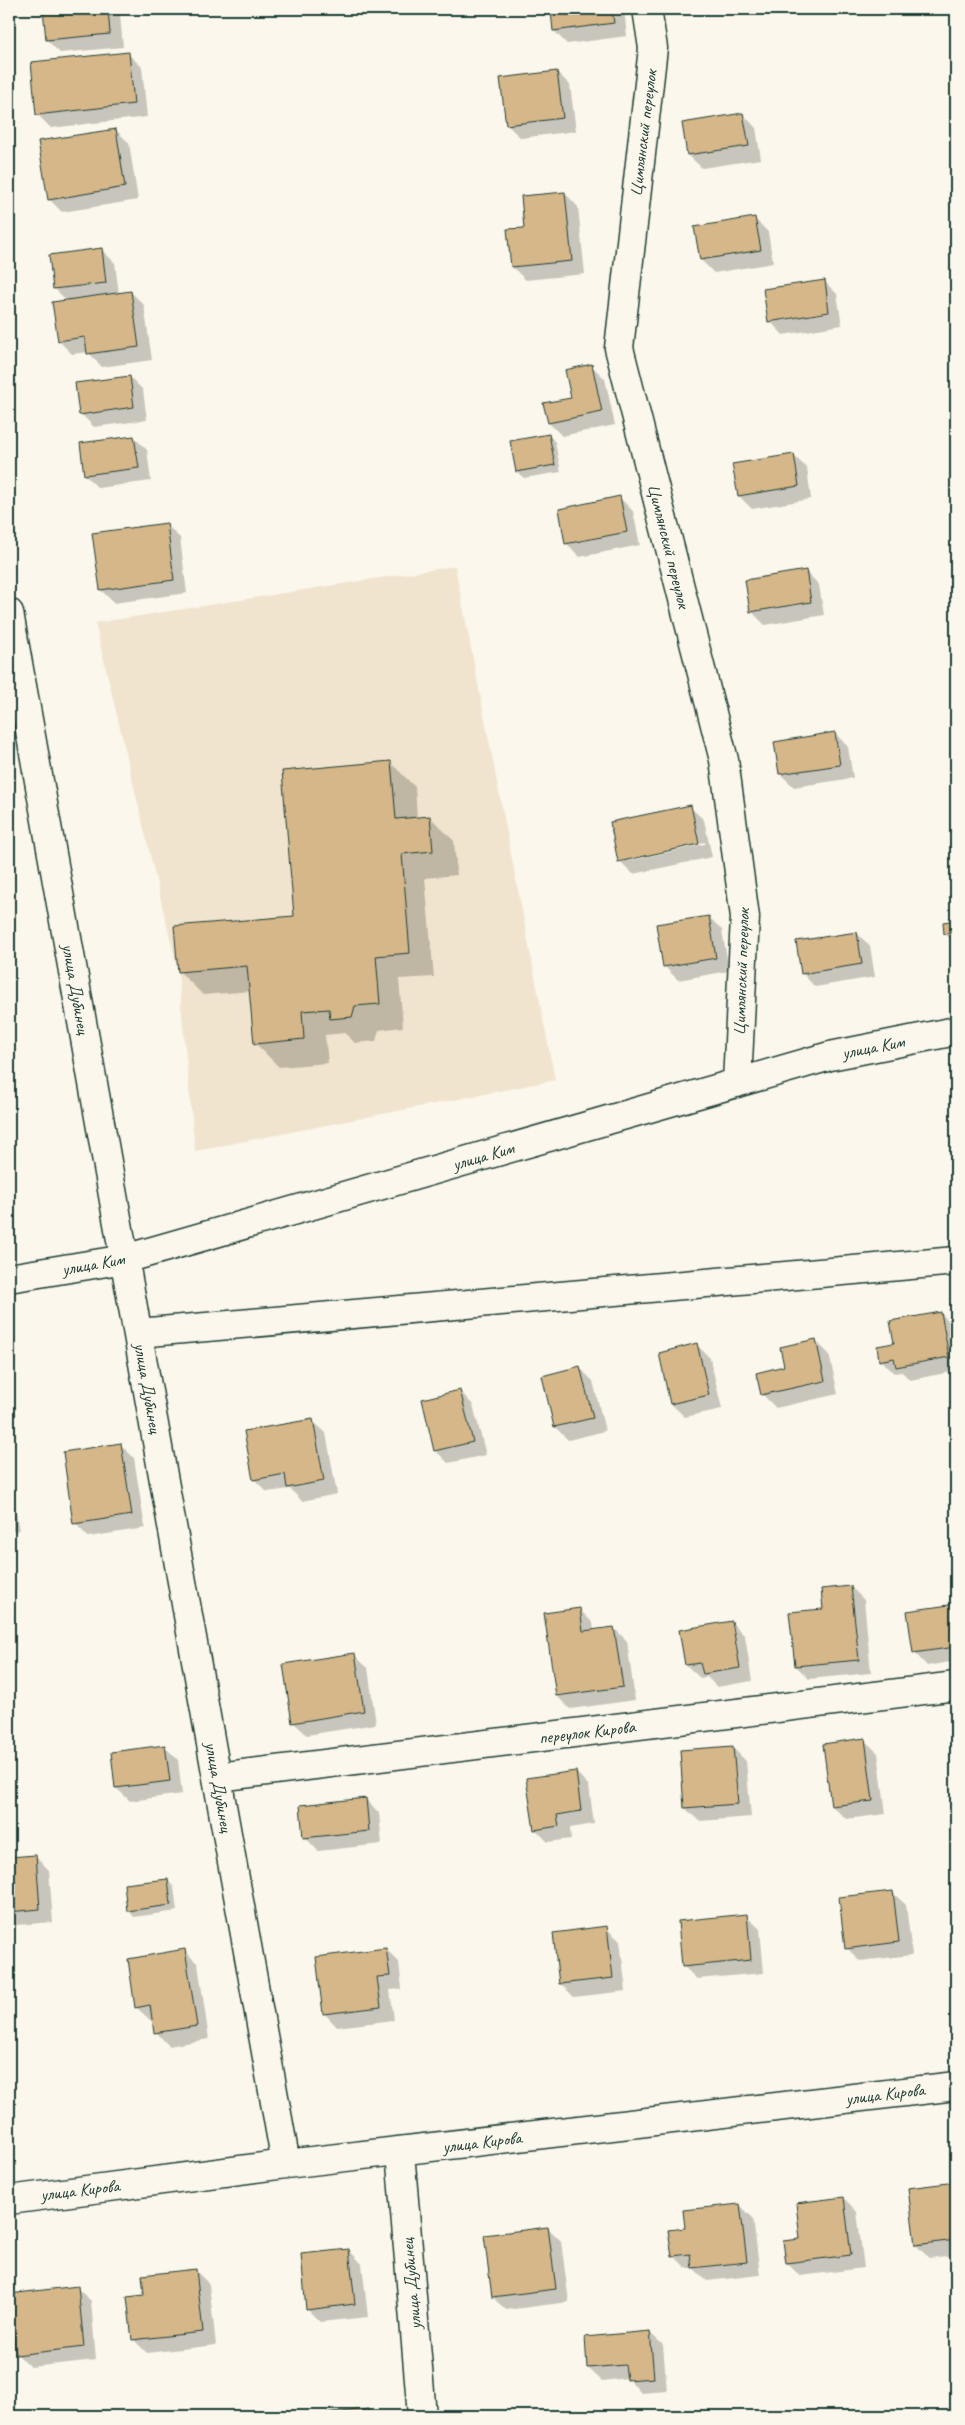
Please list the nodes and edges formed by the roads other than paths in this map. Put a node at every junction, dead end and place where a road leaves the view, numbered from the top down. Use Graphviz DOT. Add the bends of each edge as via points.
graph roads {
  1 [pos="647,9"];
  2 [pos="9,612"];
  3 [pos="956,1032"];
  4 [pos="737,1082"];
  5 [pos="125,1259"];
  6 [pos="956,1261"];
  7 [pos="9,1278"];
  8 [pos="138,1333"];
  9 [pos="956,1686"];
  10 [pos="218,1777"];
  11 [pos="956,2086"];
  12 [pos="400,2152"];
  13 [pos="286,2164"];
  14 [pos="9,2200"];
  15 [pos="422,2416"];
  1 -- 4 [label="street, Цимлянский переулок" via="653,48 619,348 724,760 746,917"];
  2 -- 5 [label="street, улица Дубинец"];
  3 -- 4 [label="street, улица Ким" via="830,1056"];
  4 -- 5 [label="street, улица Ким"];
  5 -- 7 [label="street, улица Ким"];
  5 -- 8 [label="street, улица Дубинец"];
  6 -- 8 [label="street"];
  8 -- 10 [label="street, улица Дубинец"];
  9 -- 10 [label="street, переулок Кирова"];
  10 -- 13 [label="street, улица Дубинец"];
  11 -- 12 [label="street, улица Кирова"];
  12 -- 13 [label="street, улица Кирова"];
  12 -- 15 [label="street, улица Дубинец"];
  13 -- 14 [label="street, улица Кирова"];
}
